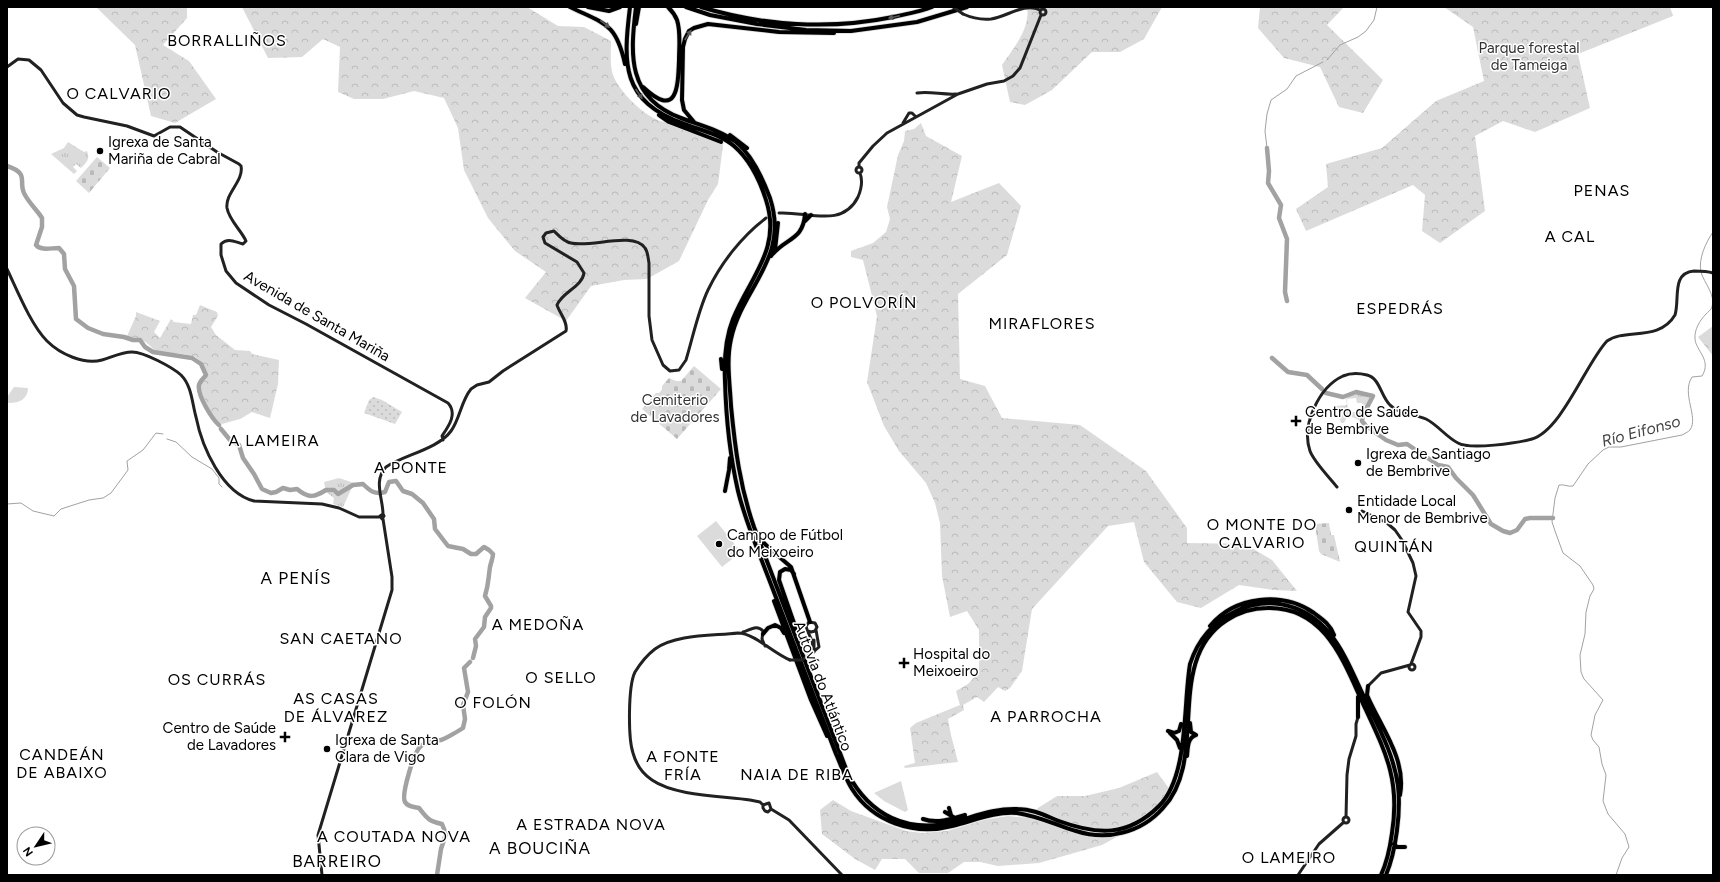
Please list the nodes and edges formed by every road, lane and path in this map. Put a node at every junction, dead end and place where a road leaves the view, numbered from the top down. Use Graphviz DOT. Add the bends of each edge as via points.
graph roads {
  1 [pos="570,7"];
  2 [pos="588,7"];
  3 [pos="620,7"];
  4 [pos="630,7"];
  5 [pos="636,7"];
  6 [pos="668,7"];
  7 [pos="686,7"];
  8 [pos="701,7"];
  9 [pos="932,7"];
  10 [pos="953,7"];
  11 [pos="967,7"];
  12 [pos="1045,8"];
  13 [pos="639,9"];
  14 [pos="1040,10"];
  15 [pos="1041,14"];
  16 [pos="633,30"];
  17 [pos="851,31"];
  18 [pos="7,67"];
  19 [pos="630,75"];
  20 [pos="640,85"];
  21 [pos="917,93"];
  22 [pos="958,94"];
  23 [pos="653,109"];
  24 [pos="916,117"];
  25 [pos="908,119"];
  26 [pos="696,123"];
  27 [pos="716,131"];
  28 [pos="722,142"];
  29 [pos="747,148"];
  30 [pos="779,213"];
  31 [pos="805,214"];
  32 [pos="811,215"];
  33 [pos="766,218"];
  34 [pos="805,221"];
  35 [pos="778,223"];
  36 [pos="775,251"];
  37 [pos="770,256"];
  38 [pos="7,269"];
  39 [pos="1713,273"];
  40 [pos="721,359"];
  41 [pos="725,382"];
  42 [pos="444,438"];
  43 [pos="730,447"];
  44 [pos="1337,487"];
  45 [pos="724,491"];
  46 [pos="1362,510"];
  47 [pos="382,517"];
  48 [pos="754,527"];
  49 [pos="794,574"];
  50 [pos="774,601"];
  51 [pos="810,622"];
  52 [pos="753,629"];
  53 [pos="816,630"];
  54 [pos="808,631"];
  55 [pos="741,633"];
  56 [pos="763,635"];
  57 [pos="754,638"];
  58 [pos="812,638"];
  59 [pos="789,641"];
  60 [pos="765,646"];
  61 [pos="814,652"];
  62 [pos="808,656"];
  63 [pos="1368,686"];
  64 [pos="1187,689"];
  65 [pos="1356,691"];
  66 [pos="1188,716"];
  67 [pos="1358,717"];
  68 [pos="1370,720"];
  69 [pos="830,727"];
  70 [pos="832,744"];
  71 [pos="1181,753"];
  72 [pos="1181,776"];
  73 [pos="1399,799"];
  74 [pos="763,805"];
  75 [pos="949,808"];
  76 [pos="771,809"];
  77 [pos="1020,809"];
  78 [pos="945,812"];
  79 [pos="951,815"];
  80 [pos="923,818"];
  81 [pos="955,818"];
  82 [pos="1394,844"];
  83 [pos="1404,847"];
  84 [pos="322,875"];
  85 [pos="842,875"];
  86 [pos="1298,875"];
  87 [pos="1382,875"];
  88 [pos="1386,875"];
  1 -- 19 [label="highway, one-way" via="601,20 610,28 620,44"];
  2 -- 3 [label="highway" via="609,11"];
  4 -- 19 [label="highway, Autovía do Atlántico" via="626,40"];
  5 -- 16 [label="highway, Autovía do Atlántico"];
  6 -- 20 [label="highway" via="677,19 679,31 677,90 670,99 663,101 653,97"];
  7 -- 17 [label="highway" via="756,24 806,30"];
  9 -- 8 [label="highway, one-way" via="866,22 810,24 780,23"];
  10 -- 14 [label="main road, bridge" via="963,14 979,19 998,17 1032,7"];
  11 -- 17 [label="highway" via="917,22"];
  12 -- 14 [label="main road"];
  12 -- 15 [label="main road" via="1045,14"];
  13 -- 16 [label="highway"];
  14 -- 15 [label="main road"];
  15 -- 22 [label="main road" via="1020,68 1013,76"];
  16 -- 20 [label="highway, Autovía do Atlántico" via="632,59"];
  26 -- 17 [label="highway, one-way" via="684,110 682,100 683,48 689,31 694,28 708,24 779,32 828,34"];
  18 -- 42 [label="main road, Avenida de Santa Mariña" via="21,58 35,64 63,104 81,117 127,126 154,136 170,127 180,127 241,166 241,173 227,207 229,215 246,241 243,244 229,240 221,244 221,255 228,276 269,305 448,403 452,417 442,436"];
  19 -- 23 [label="highway, Autovía do Atlántico, one-way" via="642,98"];
  20 -- 26 [label="highway, Autovía do Atlántico" via="649,98 662,109"];
  21 -- 22 [label="main road"];
  22 -- 24 [label="main road"];
  23 -- 28 [label="highway" via="669,122"];
  23 -- 41 [label="highway, Autovía do Atlántico" via="734,146 747,161 767,201 770,224 768,247 730,328 725,352"];
  24 -- 25 [label="main road"];
  24 -- 25 [label="main road" via="909,113"];
  25 -- 32 [label="main road" via="877,141 860,163 856,169 860,173 859,193 848,209 830,217"];
  26 -- 27 [label="highway, Autovía do Atlántico"];
  27 -- 29 [label="highway" via="729,134"];
  27 -- 37 [label="highway, Autovía do Atlántico" via="732,140 746,153 768,192 774,218"];
  30 -- 31 [label="main road"];
  31 -- 32 [label="main road"];
  31 -- 34 [label="highway"];
  32 -- 34 [label="highway"];
  33 -- 42 [label="main road" via="738,244 714,280 706,296 686,360 683,366 675,371 670,371 663,364 650,330 649,263 648,253 643,245 629,240 573,244 565,241 554,231 546,233 543,237 545,243 574,260 584,273 582,280 562,296 557,305 566,324 566,331 489,382 471,389 453,429"];
  34 -- 36 [label="highway" via="798,234"];
  35 -- 36 [label="highway"];
  36 -- 37 [label="highway"];
  37 -- 48 [label="highway, Autovía do Atlántico" via="735,324 729,358 737,462"];
  38 -- 47 [label="main road" via="36,327 46,340 58,349 80,359 92,361 127,353 140,353 181,376 190,389 201,436 233,491 244,498 261,502 328,505 359,518"];
  39 -- 44 [label="main road" via="1686,273 1679,280 1676,312 1672,319 1654,331 1607,341 1560,414 1541,434 1532,439 1489,445 1461,445 1429,421 1392,408 1372,377 1355,374 1341,377 1315,405 1308,432 1310,452"];
  40 -- 41 [label="highway"];
  41 -- 43 [label="highway, Autovía do Atlántico"];
  42 -- 47 [label="main road" via="386,467 380,478"];
  43 -- 45 [label="highway" via="730,470"];
  43 -- 70 [label="highway, Autovía do Atlántico" via="746,516"];
  46 -- 63 [label="main road" via="1387,523 1404,542 1416,576 1408,612 1422,634 1411,666 1403,666 1381,674"];
  47 -- 84 [label="main road" via="393,588 318,835"];
  48 -- 49 [label="highway" via="760,539 789,564"];
  48 -- 69 [label="highway, Autovía do Atlántico"];
  49 -- 51 [label="highway"];
  49 -- 69 [label="highway" via="791,570 785,569 780,572 779,580"];
  50 -- 59 [label="highway"];
  51 -- 53 [label="main road" via="816,624"];
  51 -- 54 [label="main road" via="806,625"];
  52 -- 55 [label="main road"];
  52 -- 56 [label="main road" via="761,628"];
  52 -- 57 [label="main road" via="751,632"];
  53 -- 54 [label="main road"];
  53 -- 61 [label="main road" via="819,647"];
  54 -- 58 [label="main road"];
  55 -- 57 [label="main road"];
  55 -- 74 [label="main road" via="674,640 659,647 646,658 635,672 631,684 631,744 642,771 651,780 663,786 750,800"];
  56 -- 57 [label="main road" via="760,639"];
  56 -- 59 [label="highway" via="770,627 776,626 783,630"];
  56 -- 60 [label="main road"];
  57 -- 60 [label="main road"];
  58 -- 61 [label="main road" via="815,644"];
  58 -- 62 [label="main road" via="812,650"];
  59 -- 70 [label="highway" via="826,736"];
  60 -- 62 [label="main road, bridge" via="790,660 802,660"];
  61 -- 62 [label="main road"];
  63 -- 73 [label="highway" via="1367,695 1398,762 1401,783"];
  64 -- 71 [label="highway, Autovía do Atlántico"];
  64 -- 71 [label="highway" via="1181,728 1174,733 1168,731 1177,740"];
  64 -- 73 [label="highway, Autovía do Atlántico" via="1194,654 1213,622 1226,612 1243,603 1264,599 1289,602 1310,610 1330,626 1388,749 1396,775"];
  65 -- 66 [label="highway, Autovía do Atlántico" via="1336,649 1318,626 1304,616 1287,610 1259,608 1241,613 1220,624 1202,646 1195,666"];
  65 -- 67 [label="highway" via="1359,703"];
  65 -- 68 [label="highway, Autovía do Atlántico"];
  66 -- 72 [label="highway, Autovía do Atlántico"];
  66 -- 72 [label="highway" via="1191,732 1196,735 1189,739 1186,764"];
  67 -- 68 [label="highway" via="1363,714"];
  67 -- 86 [label="main road" via="1347,775 1348,821 1319,844"];
  68 -- 87 [label="highway, Autovía do Atlántico" via="1390,765 1394,793 1394,822"];
  69 -- 77 [label="highway, Autovía do Atlántico" via="856,788 872,806 889,817 933,826 990,811"];
  70 -- 72 [label="highway, Autovía do Atlántico" via="848,781 865,805 886,820 914,829 939,829 993,815 1014,813 1035,816 1084,834 1101,836 1122,833 1142,826 1163,809"];
  71 -- 77 [label="highway, Autovía do Atlántico" via="1178,771 1166,798 1148,816 1132,826 1110,831 1093,831 1034,811"];
  73 -- 82 [label="highway"];
  74 -- 76 [label="main road" via="769,803"];
  74 -- 76 [label="main road" via="765,811"];
  75 -- 79 [label="highway"];
  76 -- 85 [label="main road" via="789,820"];
  77 -- 81 [label="highway" via="998,807"];
  78 -- 79 [label="highway"];
  79 -- 81 [label="highway"];
  80 -- 81 [label="highway" via="936,821"];
  82 -- 83 [label="highway" via="1397,847"];
  82 -- 88 [label="highway"];
}
